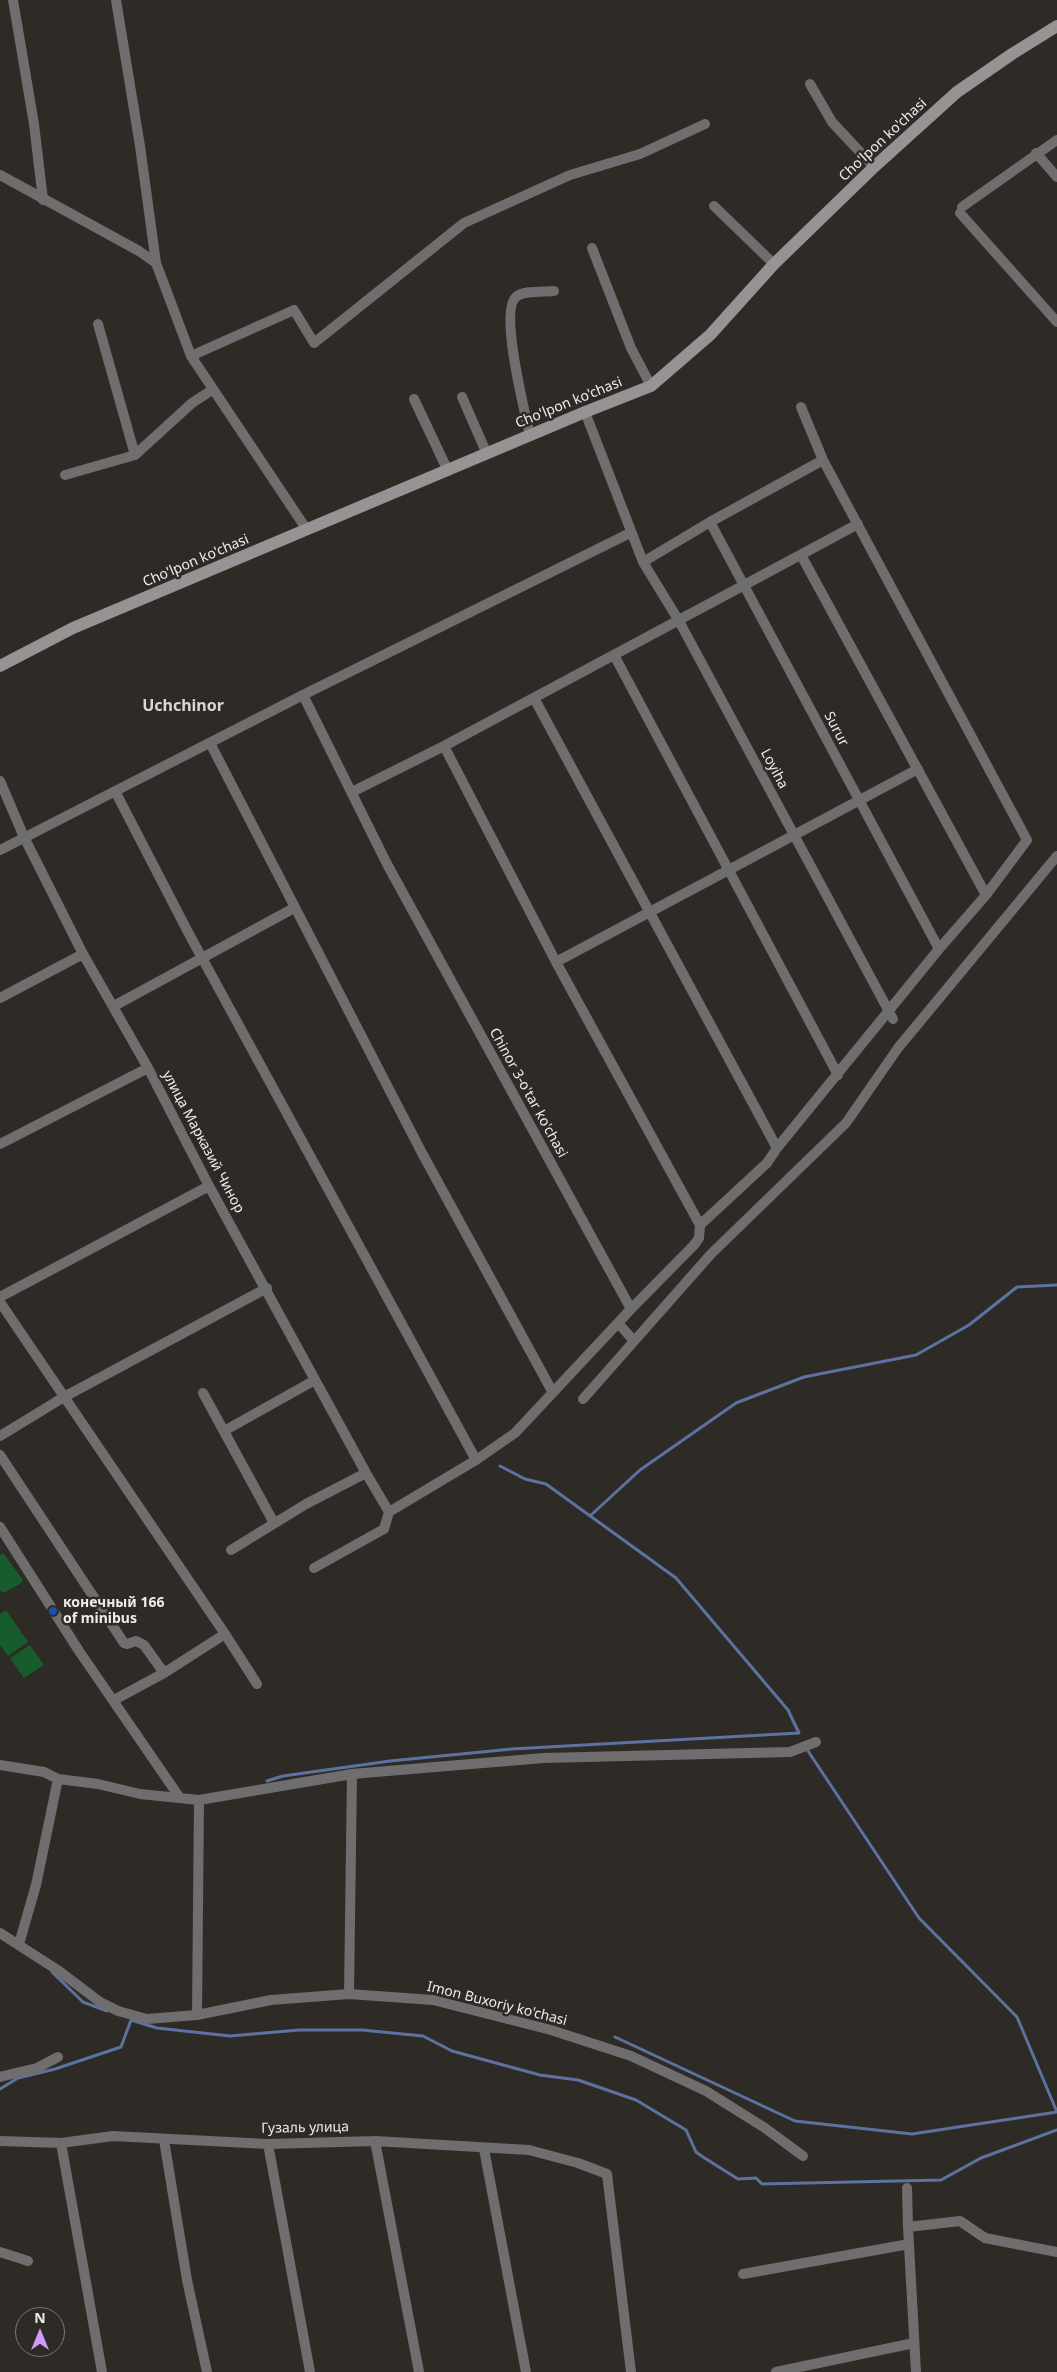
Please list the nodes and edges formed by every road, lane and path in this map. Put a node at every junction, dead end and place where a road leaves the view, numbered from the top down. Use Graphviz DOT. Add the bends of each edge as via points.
graph roads {
  1 [pos="13,0"];
  2 [pos="116,0"];
  3 [pos="1057,26"];
  4 [pos="810,84"];
  5 [pos="704,124"];
  6 [pos="1057,140"];
  7 [pos="1036,153"];
  8 [pos="874,168"];
  9 [pos="0,175"];
  10 [pos="1057,177"];
  11 [pos="43,200"];
  12 [pos="714,206"];
  13 [pos="592,248"];
  14 [pos="156,263"];
  15 [pos="774,264"];
  16 [pos="554,291"];
  17 [pos="1057,322"];
  18 [pos="98,324"];
  19 [pos="192,356"];
  20 [pos="651,386"];
  21 [pos="212,390"];
  22 [pos="462,397"];
  23 [pos="414,400"];
  24 [pos="801,407"];
  25 [pos="585,412"];
  26 [pos="530,436"];
  27 [pos="487,454"];
  28 [pos="135,455"];
  29 [pos="823,460"];
  30 [pos="448,471"];
  31 [pos="65,475"];
  32 [pos="710,522"];
  33 [pos="858,524"];
  34 [pos="307,530"];
  35 [pos="630,533"];
  36 [pos="800,555"];
  37 [pos="643,562"];
  38 [pos="744,586"];
  39 [pos="679,621"];
  40 [pos="614,655"];
  41 [pos="0,666"];
  42 [pos="303,695"];
  43 [pos="534,698"];
  44 [pos="210,742"];
  45 [pos="444,746"];
  46 [pos="918,769"];
  47 [pos="0,781"];
  48 [pos="115,791"];
  49 [pos="352,792"];
  50 [pos="859,800"];
  51 [pos="794,835"];
  52 [pos="24,837"];
  53 [pos="0,850"];
  54 [pos="1057,856"];
  55 [pos="729,870"];
  56 [pos="986,895"];
  57 [pos="294,908"];
  58 [pos="649,912"];
  59 [pos="939,949"];
  60 [pos="83,954"];
  61 [pos="202,957"];
  62 [pos="556,962"];
  63 [pos="0,998"];
  64 [pos="114,1006"];
  65 [pos="890,1015"];
  66 [pos="148,1068"];
  67 [pos="838,1075"];
  68 [pos="0,1144"];
  69 [pos="777,1148"];
  70 [pos="209,1186"];
  71 [pos="700,1225"];
  72 [pos="267,1288"];
  73 [pos="0,1297"];
  74 [pos="0,1302"];
  75 [pos="632,1309"];
  76 [pos="4,1315"];
  77 [pos="618,1322"];
  78 [pos="634,1341"];
  79 [pos="315,1380"];
  80 [pos="552,1391"];
  81 [pos="203,1393"];
  82 [pos="64,1397"];
  83 [pos="583,1399"];
  84 [pos="224,1431"];
  85 [pos="0,1436"];
  86 [pos="0,1454"];
  87 [pos="476,1460"];
  88 [pos="366,1473"];
  89 [pos="389,1512"];
  90 [pos="274,1523"];
  91 [pos="0,1527"];
  92 [pos="231,1550"];
  93 [pos="314,1568"];
  94 [pos="226,1636"];
  95 [pos="164,1673"];
  96 [pos="257,1684"];
  97 [pos="114,1700"];
  98 [pos="816,1742"];
  99 [pos="0,1765"];
  100 [pos="352,1774"];
  101 [pos="58,1779"];
  102 [pos="180,1798"];
  103 [pos="199,1800"];
  104 [pos="0,1933"];
  105 [pos="19,1944"];
  106 [pos="349,1994"];
  107 [pos="197,2015"];
  108 [pos="58,2057"];
  109 [pos="0,2077"];
  110 [pos="164,2140"];
  111 [pos="0,2141"];
  112 [pos="374,2141"];
  113 [pos="60,2143"];
  114 [pos="268,2144"];
  115 [pos="484,2149"];
  116 [pos="803,2156"];
  117 [pos="907,2188"];
  118 [pos="908,2227"];
  119 [pos="909,2244"];
  120 [pos="0,2252"];
  121 [pos="1057,2252"];
  122 [pos="28,2261"];
  123 [pos="743,2274"];
  124 [pos="914,2343"];
  125 [pos="102,2372"];
  126 [pos="207,2372"];
  127 [pos="310,2372"];
  128 [pos="419,2372"];
  129 [pos="526,2372"];
  130 [pos="631,2372"];
  131 [pos="776,2372"];
  132 [pos="916,2372"];
  1 -- 11 [label="street"];
  2 -- 14 [label="street"];
  3 -- 8 [label="main road, Cho'lpon ko'chasi" via="957,92"];
  4 -- 8 [label="street" via="832,122"];
  5 -- 19 [label="street" via="640,154 570,176 464,223 314,343 294,310"];
  6 -- 7 [label="street"];
  7 -- 10 [label="street"];
  7 -- 17 [label="street" via="961,210"];
  8 -- 15 [label="main road, Cho'lpon ko'chasi"];
  9 -- 11 [label="street"];
  11 -- 14 [label="street"];
  12 -- 15 [label="street"];
  13 -- 20 [label="street" via="631,348"];
  14 -- 19 [label="street"];
  15 -- 20 [label="main road, Cho'lpon ko'chasi" via="710,335"];
  16 -- 26 [label="street" via="520,294 510,311 510,333"];
  18 -- 28 [label="street"];
  19 -- 21 [label="street"];
  20 -- 25 [label="main road, Cho'lpon ko'chasi"];
  21 -- 28 [label="street" via="192,403"];
  21 -- 34 [label="street"];
  22 -- 27 [label="street"];
  23 -- 30 [label="street"];
  24 -- 29 [label="street"];
  25 -- 26 [label="main road, Cho'lpon ko'chasi"];
  25 -- 35 [label="street, Loyiha"];
  26 -- 27 [label="main road, Cho'lpon ko'chasi"];
  27 -- 30 [label="main road, Cho'lpon ko'chasi"];
  28 -- 31 [label="street"];
  29 -- 32 [label="street"];
  29 -- 33 [label="street"];
  30 -- 34 [label="main road, Cho'lpon ko'chasi"];
  32 -- 37 [label="street"];
  32 -- 38 [label="street, Surur"];
  33 -- 36 [label="street"];
  33 -- 56 [label="street" via="1027,840"];
  34 -- 41 [label="main road, Cho'lpon ko'chasi" via="73,628"];
  35 -- 37 [label="street, Loyiha"];
  35 -- 42 [label="street"];
  36 -- 38 [label="street"];
  36 -- 46 [label="street"];
  37 -- 39 [label="street, Loyiha"];
  38 -- 39 [label="street"];
  38 -- 50 [label="street, Surur"];
  39 -- 40 [label="street"];
  39 -- 51 [label="street, Loyiha"];
  40 -- 43 [label="street"];
  40 -- 55 [label="street"];
  42 -- 44 [label="street"];
  42 -- 49 [label="street, Chinor 3-o'tar ko'chasi"];
  43 -- 45 [label="street"];
  43 -- 58 [label="street"];
  44 -- 48 [label="street"];
  44 -- 57 [label="street"];
  45 -- 49 [label="street"];
  45 -- 62 [label="street"];
  46 -- 50 [label="street"];
  46 -- 56 [label="street"];
  47 -- 52 [label="street, улица Марказий Чинор"];
  48 -- 52 [label="street"];
  48 -- 61 [label="street"];
  49 -- 75 [label="street, Chinor 3-o'tar ko'chasi" via="388,864"];
  50 -- 51 [label="street"];
  50 -- 59 [label="street, Surur"];
  51 -- 55 [label="street"];
  51 -- 65 [label="street, Loyiha"];
  52 -- 53 [label="street"];
  52 -- 60 [label="street, улица Марказий Чинор"];
  54 -- 78 [label="street" via="898,1048 846,1122 711,1254"];
  55 -- 58 [label="street"];
  55 -- 67 [label="street"];
  56 -- 59 [label="street"];
  57 -- 61 [label="street"];
  57 -- 80 [label="street" via="331,973 422,1153"];
  58 -- 62 [label="street"];
  58 -- 69 [label="street"];
  59 -- 65 [label="street"];
  60 -- 63 [label="street"];
  60 -- 64 [label="street, улица Марказий Чинор"];
  61 -- 64 [label="street"];
  61 -- 87 [label="street"];
  62 -- 71 [label="street"];
  64 -- 66 [label="street, улица Марказий Чинор"];
  65 -- 67 [label="street"];
  66 -- 68 [label="street"];
  66 -- 70 [label="street, улица Марказий Чинор"];
  67 -- 69 [label="street"];
  69 -- 71 [label="street" via="767,1163"];
  70 -- 72 [label="street, улица Марказий Чинор"];
  70 -- 73 [label="street"];
  71 -- 75 [label="street" via="699,1238 694,1245"];
  72 -- 79 [label="street, улица Марказий Чинор"];
  72 -- 82 [label="street"];
  74 -- 76 [label="street"];
  75 -- 77 [label="street"];
  76 -- 82 [label="street"];
  77 -- 78 [label="street"];
  77 -- 80 [label="street"];
  78 -- 83 [label="street"];
  79 -- 84 [label="street"];
  79 -- 88 [label="street, улица Марказий Чинор"];
  80 -- 87 [label="street" via="515,1433"];
  81 -- 84 [label="street"];
  82 -- 85 [label="street"];
  82 -- 94 [label="street"];
  84 -- 90 [label="street"];
  86 -- 95 [label="street" via="124,1642 136,1641 144,1645"];
  87 -- 89 [label="street"];
  88 -- 89 [label="street, улица Марказий Чинор"];
  88 -- 90 [label="street"];
  89 -- 93 [label="street" via="384,1529"];
  90 -- 92 [label="street"];
  91 -- 97 [label="street"];
  94 -- 95 [label="street"];
  94 -- 96 [label="street"];
  95 -- 97 [label="street"];
  97 -- 102 [label="street"];
  98 -- 100 [label="street" via="790,1752 544,1758"];
  99 -- 101 [label="street" via="44,1772"];
  100 -- 103 [label="street"];
  100 -- 106 [label="street"];
  101 -- 102 [label="street"];
  101 -- 105 [label="street" via="36,1885"];
  102 -- 103 [label="street"];
  103 -- 107 [label="street"];
  104 -- 105 [label="street, Imon Buxoriy ko'chasi"];
  105 -- 107 [label="street, Imon Buxoriy ko'chasi" via="92,1997 118,2011 147,2019"];
  106 -- 107 [label="street, Imon Buxoriy ko'chasi" via="271,2000"];
  106 -- 116 [label="street, Imon Buxoriy ko'chasi" via="433,2000 551,2030 632,2056 726,2103"];
  108 -- 109 [label="street" via="37,2068"];
  110 -- 113 [label="street, Гузаль улица" via="113,2136"];
  110 -- 114 [label="street, Гузаль улица"];
  110 -- 126 [label="street" via="187,2280"];
  111 -- 113 [label="street, Гузаль улица"];
  112 -- 114 [label="street, Гузаль улица"];
  112 -- 115 [label="street, Гузаль улица"];
  112 -- 128 [label="street"];
  113 -- 125 [label="street"];
  114 -- 127 [label="street"];
  115 -- 129 [label="street"];
  115 -- 130 [label="street, Гузаль улица" via="529,2150 607,2174"];
  117 -- 118 [label="street"];
  118 -- 119 [label="street"];
  118 -- 121 [label="street" via="960,2221 985,2238"];
  119 -- 123 [label="street"];
  119 -- 124 [label="street"];
  120 -- 122 [label="street"];
  124 -- 131 [label="street"];
  124 -- 132 [label="street"];
}
